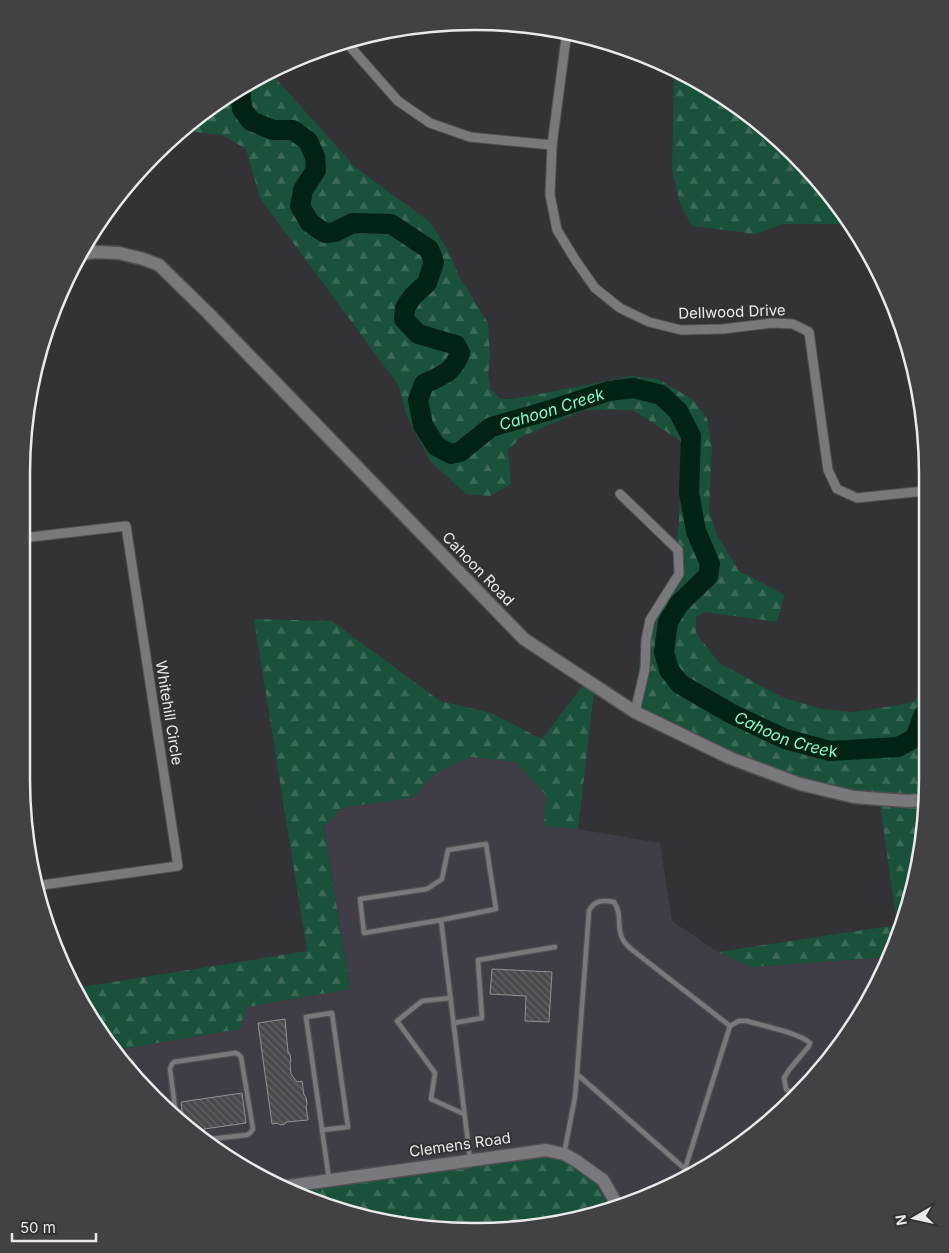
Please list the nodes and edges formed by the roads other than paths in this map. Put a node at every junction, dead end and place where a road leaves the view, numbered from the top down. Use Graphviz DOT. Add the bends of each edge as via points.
graph roads {
  1 [pos="566,40"];
  2 [pos="351,48"];
  3 [pos="552,145"];
  4 [pos="90,253"];
  5 [pos="919,492"];
  6 [pos="620,494"];
  7 [pos="30,537"];
  8 [pos="635,712"];
  9 [pos="918,800"];
  10 [pos="43,885"];
  11 [pos="441,920"];
  12 [pos="555,947"];
  13 [pos="450,998"];
  14 [pos="454,1023"];
  15 [pos="730,1026"];
  16 [pos="577,1074"];
  17 [pos="790,1092"];
  18 [pos="175,1107"];
  19 [pos="464,1114"];
  20 [pos="322,1130"];
  21 [pos="217,1140"];
  22 [pos="564,1154"];
  23 [pos="470,1160"];
  24 [pos="685,1169"];
  25 [pos="329,1180"];
  26 [pos="295,1185"];
  27 [pos="614,1200"];
  1 -- 3 [label="street, Dellwood Drive"];
  2 -- 3 [label="street" via="398,102 430,123 470,137"];
  3 -- 5 [label="street, Dellwood Drive" via="550,195 556,230 595,288 620,308 649,322 681,330 772,323 793,324 809,332 828,470 836,489 857,498"];
  4 -- 8 [label="street, Cahoon Road" via="119,252 159,265 524,639"];
  6 -- 8 [label="street" via="678,550 679,574 650,620 645,669"];
  7 -- 10 [label="street, Whitehill Circle" via="126,526 178,866"];
  8 -- 9 [label="street, Cahoon Road" via="730,758 800,784 854,797"];
  11 -- 11 [label="lane" via="496,909 486,844 448,850 442,879 427,889 360,900 364,932"];
  11 -- 13 [label="lane"];
  12 -- 14 [label="lane" via="478,960 482,1018"];
  13 -- 14 [label="lane"];
  13 -- 19 [label="lane" via="422,1001 397,1021 435,1073 431,1098"];
  14 -- 19 [label="lane"];
  15 -- 16 [label="lane" via="624,942 614,902 596,902 589,911"];
  15 -- 17 [label="lane" via="747,1021 798,1036 810,1043 784,1078"];
  15 -- 24 [label="lane"];
  16 -- 22 [label="lane"];
  16 -- 24 [label="lane"];
  18 -- 21 [label="lane" via="170,1069 174,1062 238,1054 253,1129 246,1135"];
  19 -- 23 [label="lane"];
  20 -- 20 [label="lane" via="306,1017 332,1013 348,1127"];
  20 -- 25 [label="lane"];
  22 -- 23 [label="street, Clemens Road" via="546,1150"];
  22 -- 27 [label="street, Clemens Road" via="603,1180"];
  23 -- 25 [label="street, Clemens Road"];
  25 -- 26 [label="street, Clemens Road"];
}
